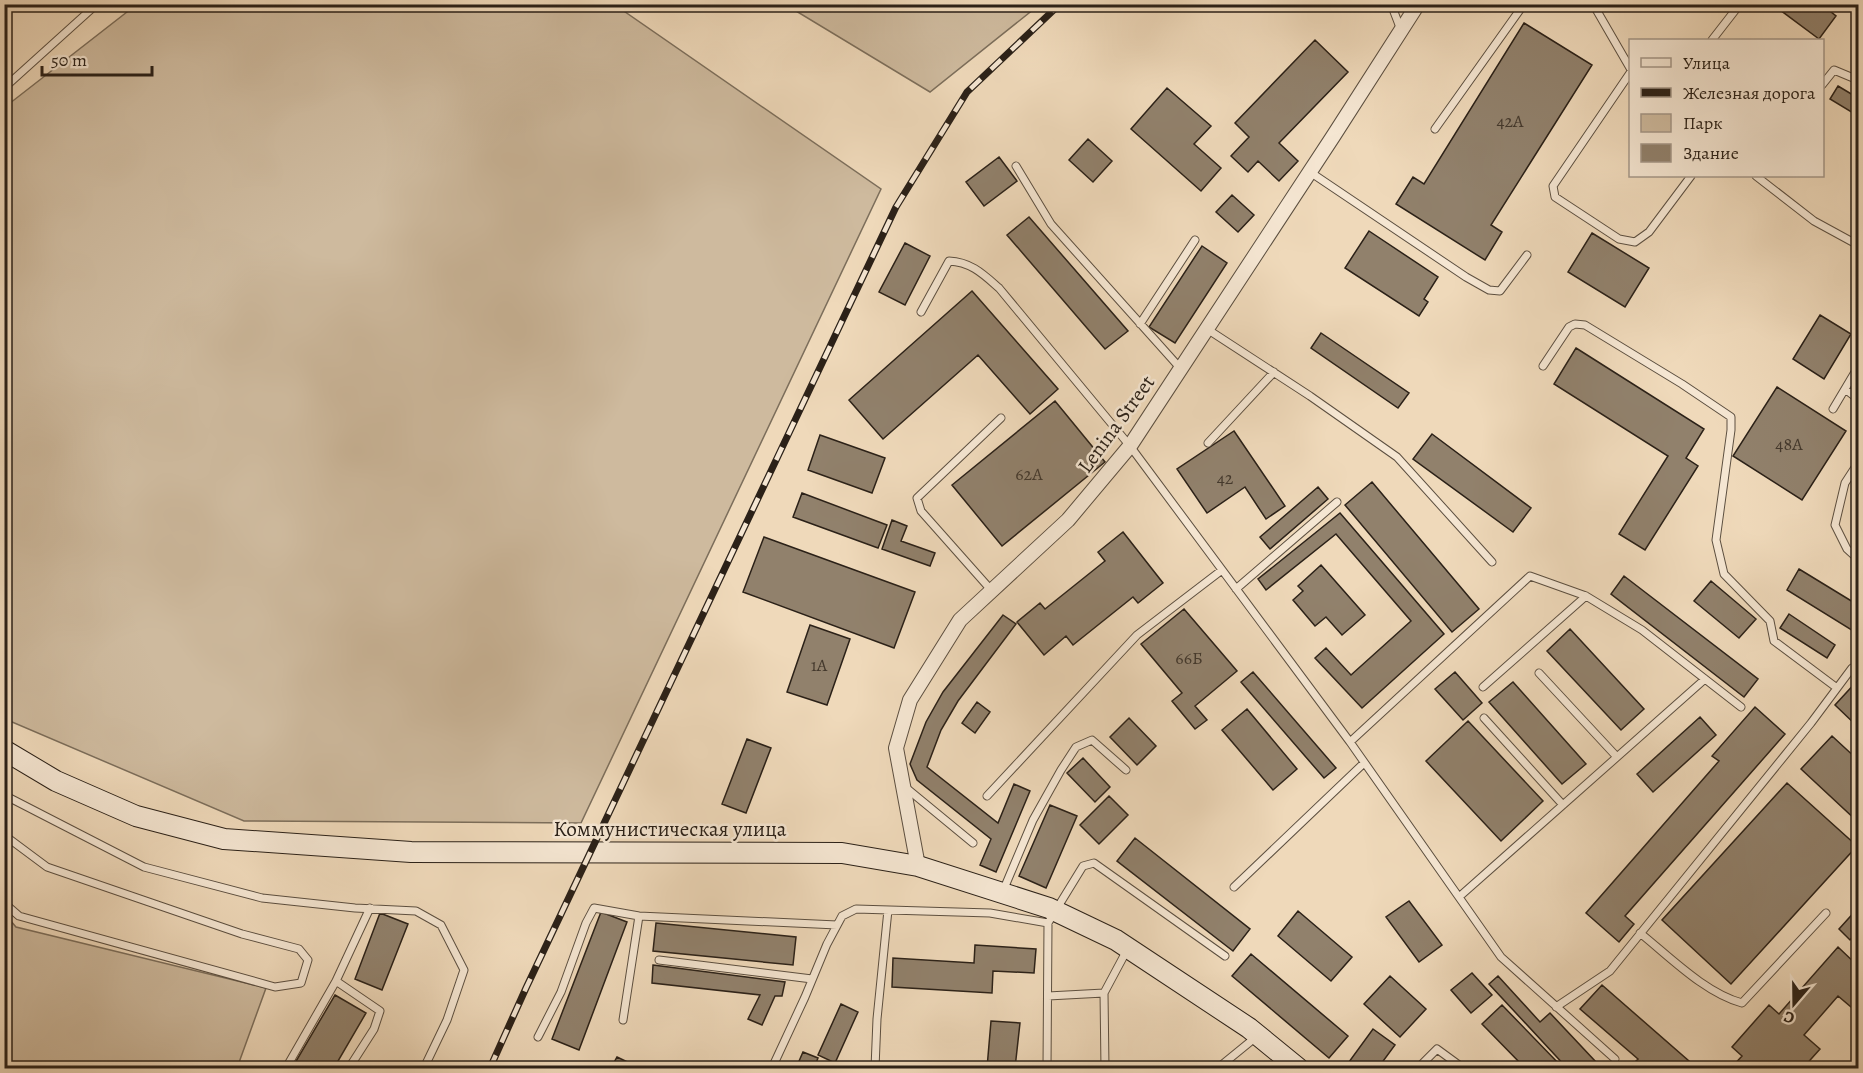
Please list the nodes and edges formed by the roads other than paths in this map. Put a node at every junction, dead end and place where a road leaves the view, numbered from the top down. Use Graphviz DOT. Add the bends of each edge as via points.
graph roads {
  1 [pos="98,4"];
  2 [pos="1391,4"];
  3 [pos="1418,4"];
  4 [pos="1524,4"];
  5 [pos="1593,4"];
  6 [pos="1740,4"];
  7 [pos="1401,30"];
  8 [pos="1713,39"];
  9 [pos="1629,66"];
  10 [pos="1629,74"];
  11 [pos="1858,80"];
  12 [pos="1824,82"];
  13 [pos="4,88"];
  14 [pos="1435,129"];
  15 [pos="1016,166"];
  16 [pos="1310,172"];
  17 [pos="1690,177"];
  18 [pos="1757,177"];
  19 [pos="1195,240"];
  20 [pos="1858,245"];
  21 [pos="1527,255"];
  22 [pos="921,312"];
  23 [pos="1140,324"];
  24 [pos="1207,329"];
  25 [pos="1543,366"];
  26 [pos="1858,368"];
  27 [pos="1181,369"];
  28 [pos="1274,372"];
  29 [pos="1845,389"];
  30 [pos="1858,399"];
  31 [pos="1833,409"];
  32 [pos="1001,418"];
  33 [pos="1208,443"];
  34 [pos="1130,446"];
  35 [pos="1858,463"];
  36 [pos="1337,502"];
  37 [pos="1858,559"];
  38 [pos="1492,562"];
  39 [pos="1222,570"];
  40 [pos="1236,589"];
  41 [pos="992,591"];
  42 [pos="1586,596"];
  43 [pos="1858,668"];
  44 [pos="1539,673"];
  45 [pos="1705,679"];
  46 [pos="1483,687"];
  47 [pos="1838,687"];
  48 [pos="1741,707"];
  49 [pos="1484,718"];
  50 [pos="1350,742"];
  51 [pos="4,750"];
  52 [pos="1617,757"];
  53 [pos="1364,763"];
  54 [pos="1126,770"];
  55 [pos="903,785"];
  56 [pos="4,795"];
  57 [pos="987,796"];
  58 [pos="1563,805"];
  59 [pos="4,835"];
  60 [pos="973,843"];
  61 [pos="918,866"];
  62 [pos="1234,886"];
  63 [pos="1002,893"];
  64 [pos="1459,897"];
  65 [pos="4,903"];
  66 [pos="370,908"];
  67 [pos="888,910"];
  68 [pos="1826,913"];
  69 [pos="639,916"];
  70 [pos="1052,917"];
  71 [pos="837,925"];
  72 [pos="1641,933"];
  73 [pos="1128,948"];
  74 [pos="1225,956"];
  75 [pos="659,960"];
  76 [pos="813,979"];
  77 [pos="336,981"];
  78 [pos="1104,993"];
  79 [pos="1048,996"];
  80 [pos="1556,1007"];
  81 [pos="623,1020"];
  82 [pos="1258,1035"];
  83 [pos="538,1037"];
  84 [pos="1615,1059"];
  85 [pos="286,1068"];
  86 [pos="349,1068"];
  87 [pos="424,1068"];
  88 [pos="772,1068"];
  89 [pos="875,1068"];
  90 [pos="1047,1068"];
  91 [pos="1105,1068"];
  92 [pos="1218,1068"];
  93 [pos="1296,1068"];
  94 [pos="1418,1068"];
  95 [pos="1463,1068"];
  1 -- 13 [label="lane"];
  2 -- 7 [label="lane"];
  3 -- 7 [label="street, Lenina Street"];
  4 -- 14 [label="lane"];
  5 -- 9 [label="lane"];
  6 -- 8 [label="lane"];
  7 -- 16 [label="street, Lenina Street"];
  10 -- 17 [label="lane" via="1552,186 1555,197 1619,239 1635,242 1649,232"];
  11 -- 12 [label="lane" via="1834,70"];
  15 -- 23 [label="lane" via="1051,224"];
  16 -- 21 [label="lane" via="1488,290 1500,291"];
  16 -- 24 [label="street, Lenina Street"];
  18 -- 20 [label="lane" via="1814,220"];
  19 -- 23 [label="lane"];
  22 -- 34 [label="lane" via="949,261 979,270 999,288"];
  23 -- 27 [label="lane"];
  24 -- 27 [label="street, Lenina Street"];
  24 -- 28 [label="lane"];
  25 -- 47 [label="lane" via="1569,327 1585,325 1731,417 1716,540 1724,574 1770,621 1774,640"];
  26 -- 29 [label="lane"];
  27 -- 34 [label="street, Lenina Street"];
  28 -- 33 [label="lane"];
  28 -- 38 [label="lane" via="1397,457"];
  29 -- 30 [label="lane"];
  29 -- 31 [label="lane"];
  32 -- 41 [label="lane" via="917,498 921,511"];
  34 -- 39 [label="lane"];
  34 -- 41 [label="street, Lenina Street" via="1068,520"];
  35 -- 37 [label="lane" via="1845,483 1835,525 1847,549"];
  36 -- 40 [label="lane"];
  39 -- 40 [label="lane"];
  39 -- 57 [label="lane" via="1137,635"];
  40 -- 50 [label="lane"];
  41 -- 55 [label="street, Lenina Street" via="960,620 910,700 896,748"];
  42 -- 45 [label="lane" via="1642,630"];
  42 -- 46 [label="lane"];
  42 -- 50 [label="lane" via="1530,576"];
  43 -- 47 [label="lane" via="1852,668"];
  44 -- 52 [label="lane"];
  45 -- 48 [label="lane"];
  45 -- 52 [label="lane"];
  47 -- 72 [label="lane"];
  49 -- 58 [label="lane"];
  50 -- 53 [label="lane"];
  51 -- 61 [label="main road, Коммунистическая улица" via="56,781 136,816 224,839 411,852 842,853"];
  52 -- 58 [label="lane"];
  53 -- 62 [label="lane"];
  53 -- 64 [label="lane"];
  54 -- 63 [label="lane" via="1092,740 1076,747 1033,820"];
  55 -- 60 [label="lane"];
  55 -- 61 [label="street, Lenina Street"];
  56 -- 66 [label="lane" via="144,867 262,898"];
  58 -- 64 [label="lane"];
  59 -- 65 [label="lane" via="47,867 242,934 299,949 308,960 301,983 275,987 19,916"];
  61 -- 63 [label="main road, Коммунистическая улица"];
  63 -- 70 [label="main road, Коммунистическая улица"];
  64 -- 80 [label="lane" via="1501,957"];
  66 -- 77 [label="lane"];
  66 -- 87 [label="lane" via="416,911 441,925 464,970 447,1020"];
  67 -- 70 [label="lane"];
  67 -- 71 [label="lane" via="856,909 842,916"];
  67 -- 89 [label="lane"];
  68 -- 72 [label="lane" via="1742,1003 1726,999"];
  69 -- 71 [label="lane"];
  69 -- 81 [label="lane"];
  69 -- 83 [label="lane" via="594,908 561,992"];
  70 -- 73 [label="main road, Коммунистическая улица"];
  70 -- 74 [label="lane" via="1083,866 1094,862"];
  70 -- 79 [label="lane"];
  71 -- 76 [label="lane"];
  72 -- 80 [label="lane" via="1610,971"];
  73 -- 78 [label="lane"];
  73 -- 82 [label="main road, Коммунистическая улица"];
  75 -- 76 [label="lane"];
  76 -- 88 [label="lane"];
  77 -- 85 [label="lane"];
  77 -- 86 [label="lane" via="380,1011 374,1029"];
  78 -- 79 [label="lane"];
  78 -- 91 [label="lane"];
  79 -- 90 [label="lane"];
  80 -- 84 [label="lane"];
  82 -- 92 [label="lane"];
  82 -- 93 [label="main road, Коммунистическая улица"];
  94 -- 95 [label="lane" via="1437,1048"];
}
